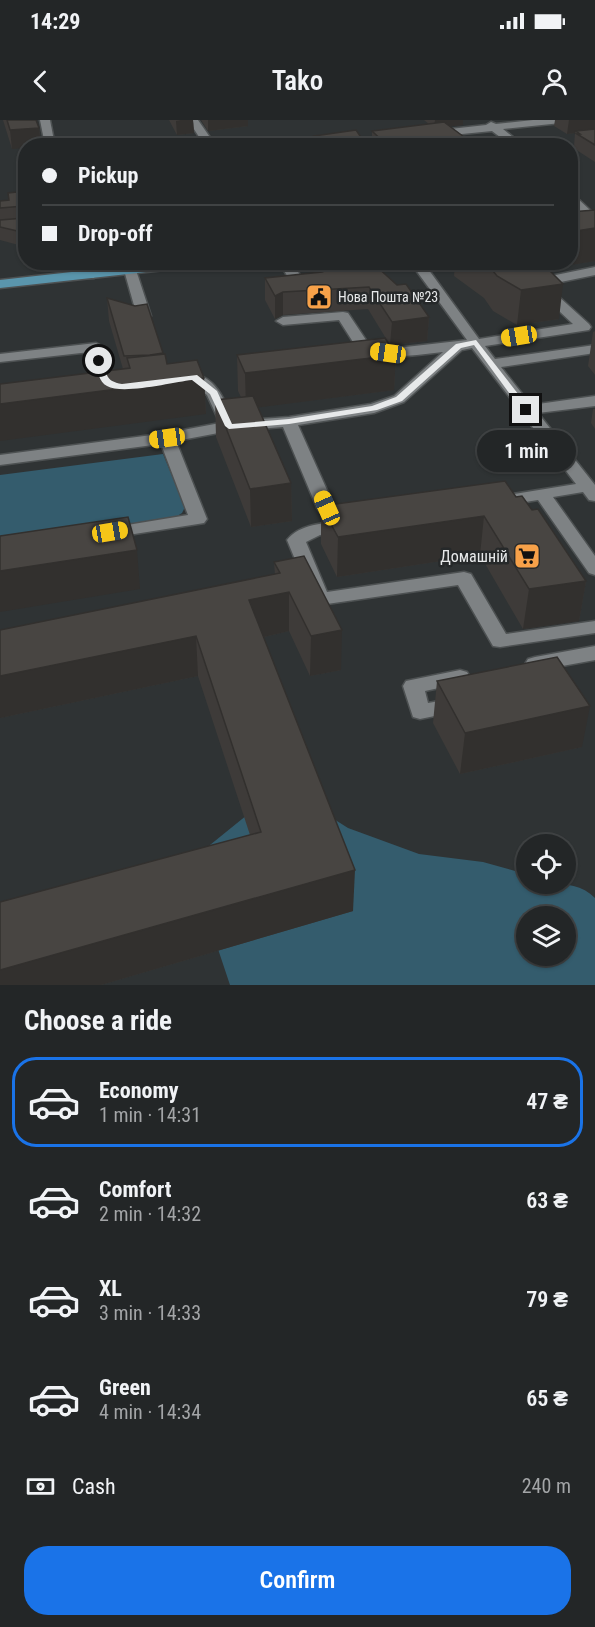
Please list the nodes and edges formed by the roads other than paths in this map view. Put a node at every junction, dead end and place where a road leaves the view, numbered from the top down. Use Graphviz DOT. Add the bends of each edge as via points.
graph roads {
  1 [pos="45,120"];
  2 [pos="193,120"];
  3 [pos="484,120"];
  4 [pos="561,120"];
  5 [pos="495,128"];
  6 [pos="428,134"];
  7 [pos="49,138"];
  8 [pos="206,138"];
  9 [pos="508,138"];
  10 [pos="578,203"];
  11 [pos="591,214"];
  12 [pos="81,270"];
  13 [pos="130,270"];
  14 [pos="290,270"];
  15 [pos="422,270"];
  16 [pos="595,271"];
  17 [pos="579,273"];
  18 [pos="0,284"];
  19 [pos="300,288"];
  20 [pos="595,288"];
  21 [pos="144,316"];
  22 [pos="283,321"];
  23 [pos="476,343"];
  24 [pos="458,346"];
  25 [pos="595,349"];
  26 [pos="0,358"];
  27 [pos="491,364"];
  28 [pos="170,382"];
  29 [pos="132,386"];
  30 [pos="595,401"];
  31 [pos="526,410"];
  32 [pos="289,422"];
  33 [pos="229,426"];
  34 [pos="167,438"];
  35 [pos="0,460"];
  36 [pos="590,491"];
  37 [pos="543,495"];
  38 [pos="485,504"];
  39 [pos="327,508"];
  40 [pos="358,523"];
  41 [pos="93,535"];
  42 [pos="595,569"];
  43 [pos="595,627"];
  44 [pos="595,653"];
  45 [pos="481,674"];
  46 [pos="520,675"];
  47 [pos="474,701"];
  1 -- 7 [label="street"];
  2 -- 8 [label="street"];
  3 -- 5 [label="street"];
  4 -- 5 [label="street"];
  5 -- 6 [label="street"];
  5 -- 9 [label="street"];
  10 -- 11 [label="street"];
  12 -- 18 [label="main road"];
  13 -- 21 [label="street"];
  14 -- 19 [label="street"];
  15 -- 23 [label="street"];
  16 -- 17 [label="street"];
  17 -- 20 [label="street"];
  17 -- 23 [label="street" via="536,283 584,327"];
  22 -- 24 [label="street" via="343,316 365,350 388,353"];
  23 -- 24 [label="street"];
  23 -- 27 [label="street"];
  24 -- 32 [label="street" via="399,399 374,408"];
  25 -- 27 [label="street"];
  26 -- 29 [label="street" via="96,346 103,376 110,384"];
  27 -- 31 [label="street"];
  28 -- 33 [label="street" via="194,377 214,393"];
  30 -- 31 [label="street"];
  31 -- 36 [label="street"];
  32 -- 33 [label="street"];
  32 -- 39 [label="street"];
  33 -- 34 [label="street"];
  34 -- 35 [label="street"];
  34 -- 41 [label="street" via="198,519"];
  36 -- 37 [label="street"];
  37 -- 38 [label="street"];
  37 -- 42 [label="street"];
  40 -- 43 [label="street" via="316,530 296,540 320,599 465,578 500,641"];
  44 -- 46 [label="street" via="515,667"];
  45 -- 47 [label="street" via="413,686 420,712"];
}
